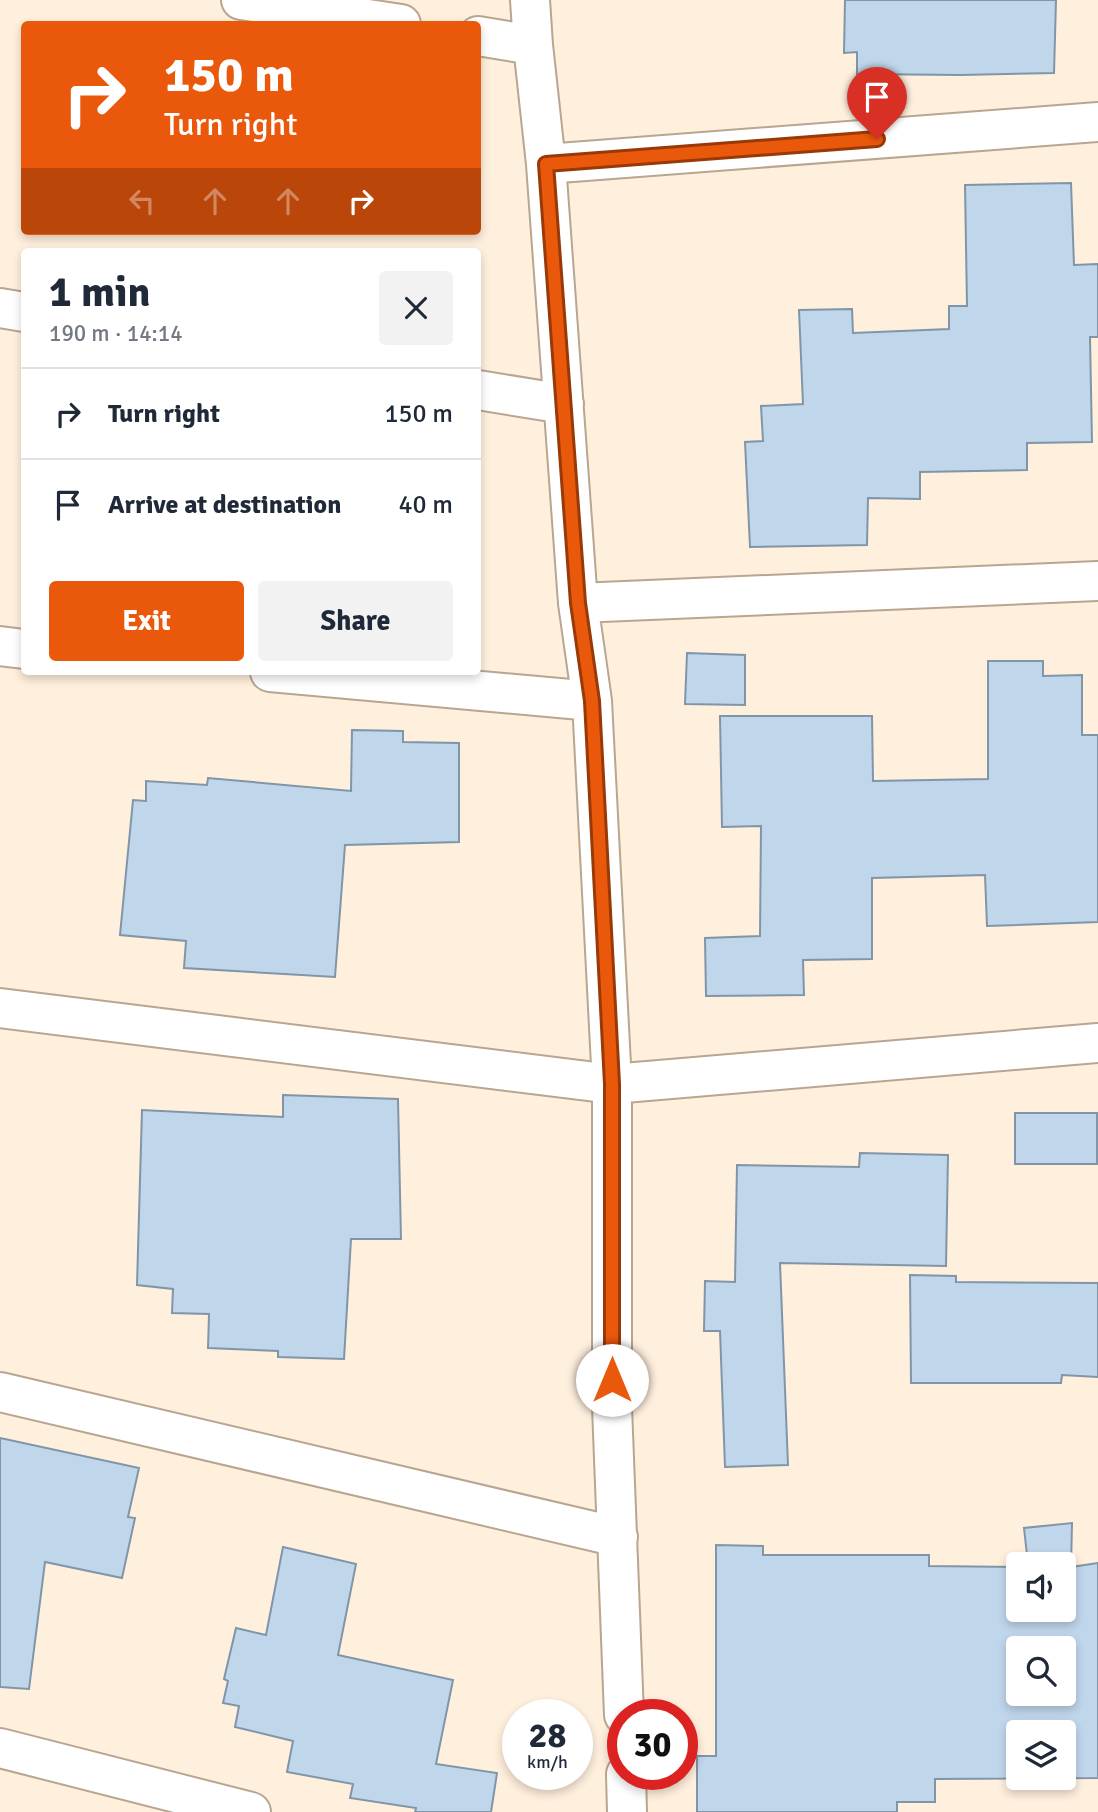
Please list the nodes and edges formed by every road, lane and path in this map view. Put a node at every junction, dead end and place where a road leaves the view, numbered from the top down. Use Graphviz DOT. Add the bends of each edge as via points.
graph roads {
  1 [pos="241,0"];
  2 [pos="530,0"];
  3 [pos="381,21"];
  4 [pos="481,36"];
  5 [pos="533,45"];
  6 [pos="1098,122"];
  7 [pos="546,164"];
  8 [pos="0,308"];
  9 [pos="21,312"];
  10 [pos="481,390"];
  11 [pos="564,404"];
  12 [pos="1098,581"];
  13 [pos="578,603"];
  14 [pos="0,646"];
  15 [pos="21,649"];
  16 [pos="303,675"];
  17 [pos="592,701"];
  18 [pos="0,1008"];
  19 [pos="1098,1043"];
  20 [pos="612,1084"];
  21 [pos="0,1392"];
  22 [pos="618,1537"];
  23 [pos="623,1699"];
  24 [pos="0,1748"];
  25 [pos="626,1790"];
  26 [pos="132,1797"];
  27 [pos="251,1812"];
  28 [pos="627,1812"];
  1 -- 3 [label="street"];
  2 -- 5 [label="street"];
  4 -- 5 [label="street"];
  5 -- 7 [label="street"];
  6 -- 7 [label="street"];
  7 -- 11 [label="street"];
  8 -- 9 [label="street"];
  10 -- 11 [label="street"];
  11 -- 13 [label="street"];
  12 -- 13 [label="street"];
  13 -- 17 [label="street"];
  14 -- 15 [label="street"];
  16 -- 17 [label="street"];
  17 -- 20 [label="street"];
  18 -- 20 [label="street"];
  19 -- 20 [label="street"];
  20 -- 22 [label="street" via="612,1407"];
  21 -- 22 [label="street"];
  22 -- 23 [label="street"];
  24 -- 26 [label="street"];
  25 -- 28 [label="street"];
  26 -- 27 [label="street"];
}
